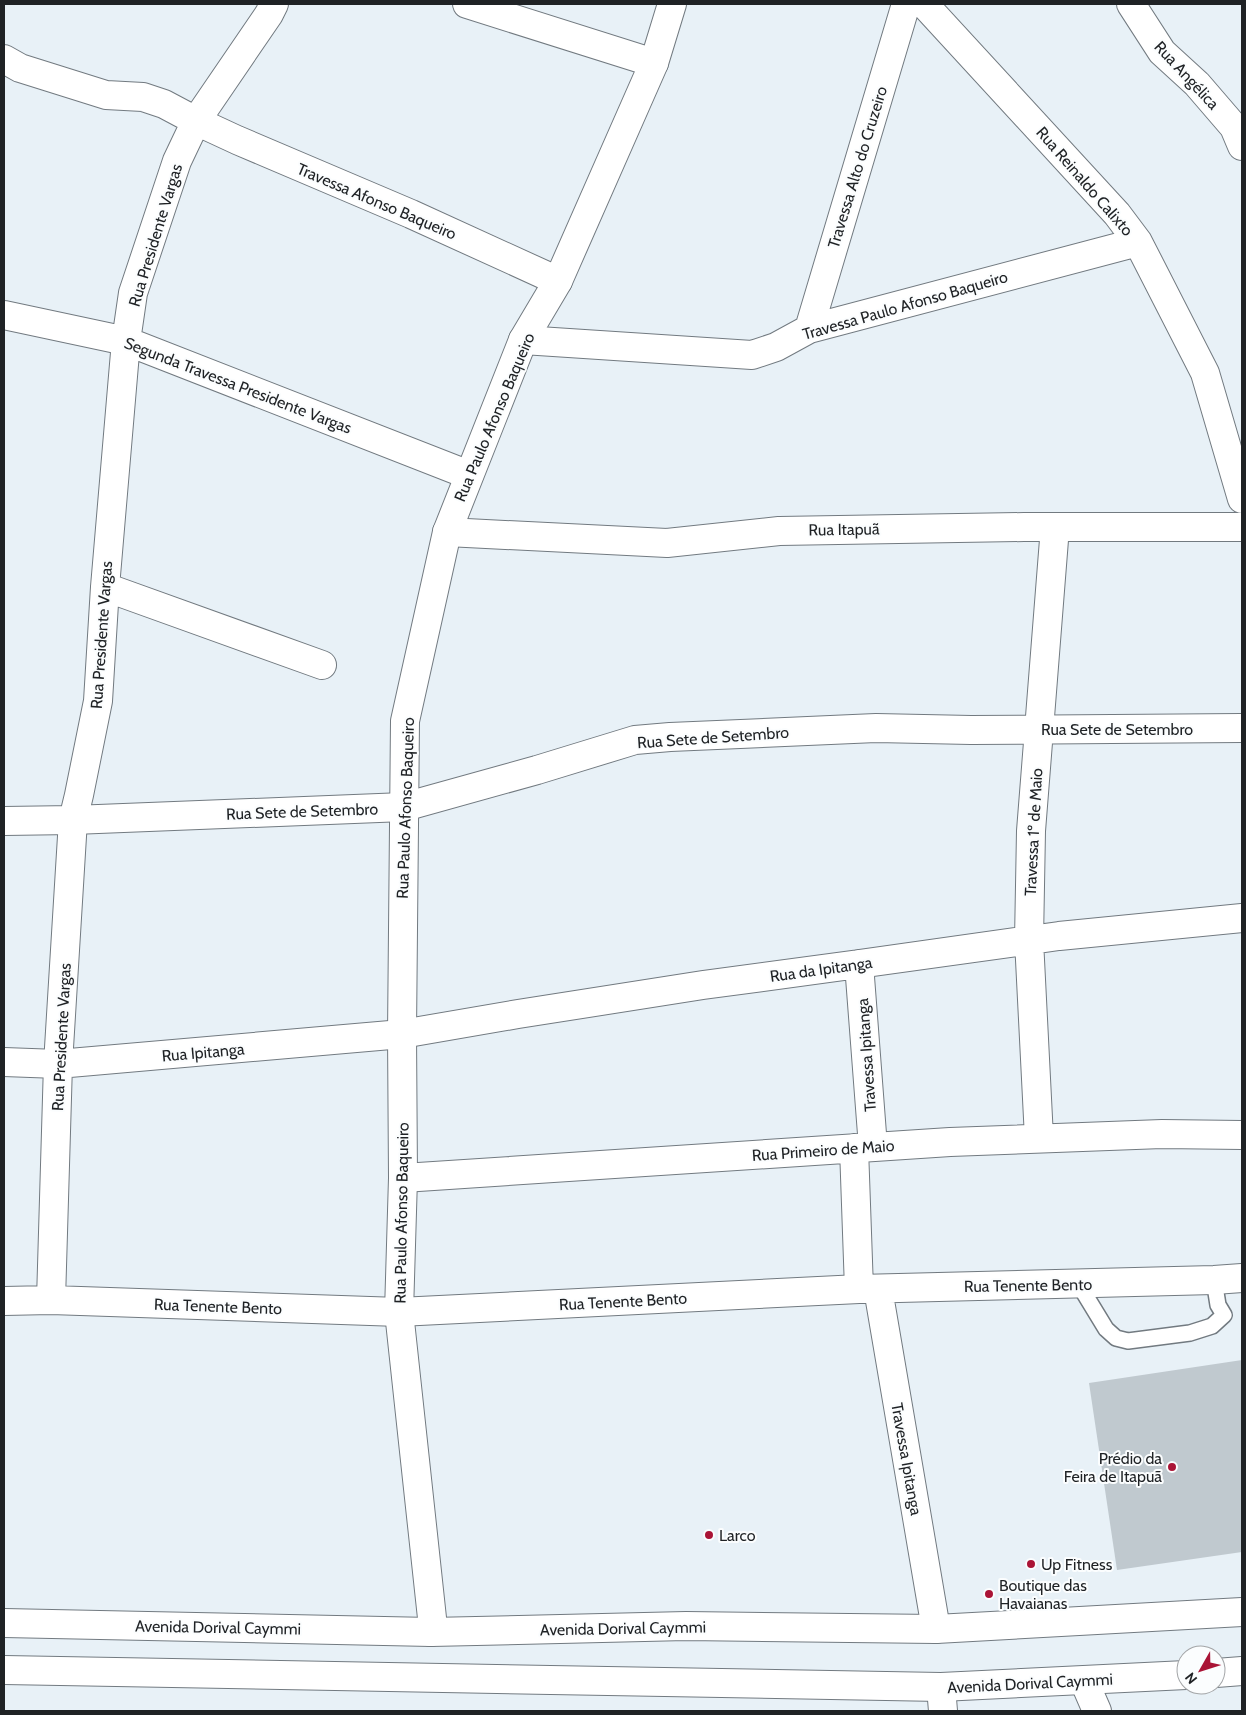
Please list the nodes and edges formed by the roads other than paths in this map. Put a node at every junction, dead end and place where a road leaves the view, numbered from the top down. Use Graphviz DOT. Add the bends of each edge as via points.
graph roads {
  1 [pos="274,4"];
  2 [pos="467,4"];
  3 [pos="672,4"];
  4 [pos="906,4"];
  5 [pos="924,4"];
  6 [pos="1131,4"];
  7 [pos="4,59"];
  8 [pos="654,63"];
  9 [pos="196,121"];
  10 [pos="1242,146"];
  11 [pos="1138,242"];
  12 [pos="558,282"];
  13 [pos="4,311"];
  14 [pos="4,316"];
  15 [pos="809,329"];
  16 [pos="523,340"];
  17 [pos="126,341"];
  18 [pos="469,476"];
  19 [pos="1242,498"];
  20 [pos="1055,527"];
  21 [pos="1242,527"];
  22 [pos="447,532"];
  23 [pos="105,587"];
  24 [pos="322,665"];
  25 [pos="1242,728"];
  26 [pos="1039,729"];
  27 [pos="404,807"];
  28 [pos="72,820"];
  29 [pos="4,821"];
  30 [pos="1242,918"];
  31 [pos="1029,940"];
  32 [pos="859,964"];
  33 [pos="402,1034"];
  34 [pos="4,1062"];
  35 [pos="58,1064"];
  36 [pos="1242,1135"];
  37 [pos="1039,1138"];
  38 [pos="864,1147"];
  39 [pos="403,1178"];
  40 [pos="1242,1278"];
  41 [pos="1214,1280"];
  42 [pos="1078,1284"];
  43 [pos="869,1289"];
  44 [pos="51,1300"];
  45 [pos="4,1301"];
  46 [pos="399,1312"];
  47 [pos="1242,1612"];
  48 [pos="4,1623"];
  49 [pos="936,1629"];
  50 [pos="432,1632"];
  51 [pos="4,1670"];
  52 [pos="1242,1671"];
  53 [pos="1226,1672"];
  54 [pos="1176,1676"];
  55 [pos="1084,1681"];
  56 [pos="942,1699"];
  57 [pos="1097,1711"];
  1 -- 9 [label="street, Rua Presidente Vargas"];
  2 -- 8 [label="street"];
  3 -- 8 [label="street, Rua Paulo Afonso Baqueiro"];
  4 -- 15 [label="street, Travessa Alto do Cruzeiro"];
  5 -- 11 [label="street, Rua Reinaldo Calixto" via="1117,214"];
  6 -- 10 [label="street, Rua Angélica" via="1162,52 1197,84 1234,127"];
  7 -- 9 [label="street, Travessa Afonso Baqueiro" via="20,68 106,96 143,97"];
  8 -- 12 [label="street, Rua Paulo Afonso Baqueiro"];
  9 -- 12 [label="street, Travessa Afonso Baqueiro"];
  9 -- 17 [label="street, Rua Presidente Vargas" via="177,161 134,293"];
  11 -- 15 [label="street, Travessa Paulo Afonso Baqueiro"];
  11 -- 19 [label="street, Rua Reinaldo Calixto" via="1205,373"];
  12 -- 16 [label="street, Rua Paulo Afonso Baqueiro"];
  13 -- 14 [label="street, Segunda Travessa Presidente Vargas"];
  14 -- 17 [label="street, Segunda Travessa Presidente Vargas"];
  15 -- 16 [label="street, Travessa Paulo Afonso Baqueiro" via="776,347 752,355"];
  16 -- 18 [label="street, Rua Paulo Afonso Baqueiro"];
  17 -- 18 [label="street, Segunda Travessa Presidente Vargas"];
  17 -- 23 [label="street, Rua Presidente Vargas"];
  18 -- 22 [label="street, Rua Paulo Afonso Baqueiro"];
  20 -- 21 [label="street, Rua Itapuã"];
  20 -- 22 [label="street, Rua Itapuã" via="779,530 667,543"];
  20 -- 26 [label="street, Travessa 1º de Maio"];
  22 -- 27 [label="street, Rua Paulo Afonso Baqueiro" via="406,721"];
  23 -- 24 [label="street"];
  23 -- 28 [label="street, Rua Presidente Vargas" via="98,701"];
  25 -- 26 [label="street, Rua Sete de Setembro"];
  26 -- 27 [label="street, Rua Sete de Setembro" via="876,728 635,740"];
  26 -- 31 [label="street, Travessa 1º de Maio" via="1031,831"];
  27 -- 28 [label="street, Rua Sete de Setembro"];
  27 -- 33 [label="street, Rua Paulo Afonso Baqueiro"];
  28 -- 29 [label="street, Rua Sete de Setembro"];
  28 -- 35 [label="street, Rua Presidente Vargas"];
  30 -- 31 [label="street, Rua da Ipitanga"];
  31 -- 32 [label="street, Rua da Ipitanga"];
  31 -- 37 [label="street, Travessa 1º de Maio"];
  32 -- 33 [label="street, Rua da Ipitanga" via="703,985"];
  32 -- 38 [label="street, Travessa Ipitanga"];
  33 -- 35 [label="street, Rua Ipitanga"];
  33 -- 39 [label="street, Rua Paulo Afonso Baqueiro"];
  34 -- 35 [label="street, Rua Ipitanga"];
  35 -- 44 [label="street, Rua Presidente Vargas"];
  36 -- 37 [label="street, Rua Primeiro de Maio"];
  37 -- 38 [label="street, Rua Primeiro de Maio"];
  38 -- 39 [label="street, Rua Primeiro de Maio"];
  38 -- 43 [label="street, Travessa Ipitanga"];
  39 -- 46 [label="street, Rua Paulo Afonso Baqueiro"];
  40 -- 41 [label="street, Rua Tenente Bento"];
  41 -- 42 [label="street, Rua Tenente Bento"];
  41 -- 42 [label="lane" via="1218,1305 1224,1315 1212,1326 1190,1333 1128,1341 1116,1338 1106,1329"];
  42 -- 43 [label="street, Rua Tenente Bento"];
  43 -- 46 [label="street, Rua Tenente Bento"];
  43 -- 49 [label="street, Travessa Ipitanga"];
  44 -- 45 [label="street, Rua Tenente Bento"];
  44 -- 46 [label="street, Rua Tenente Bento"];
  46 -- 50 [label="street, Rua Paulo Afonso Baqueiro"];
  47 -- 49 [label="street, Avenida Dorival Caymmi"];
  48 -- 50 [label="street, Avenida Dorival Caymmi"];
  49 -- 50 [label="street, Avenida Dorival Caymmi" via="686,1626"];
  51 -- 56 [label="street, Avenida Dorival Caymmi"];
  52 -- 53 [label="street"];
  54 -- 55 [label="street, Avenida Dorival Caymmi"];
  55 -- 56 [label="street, Avenida Dorival Caymmi"];
  55 -- 57 [label="street"];
}
